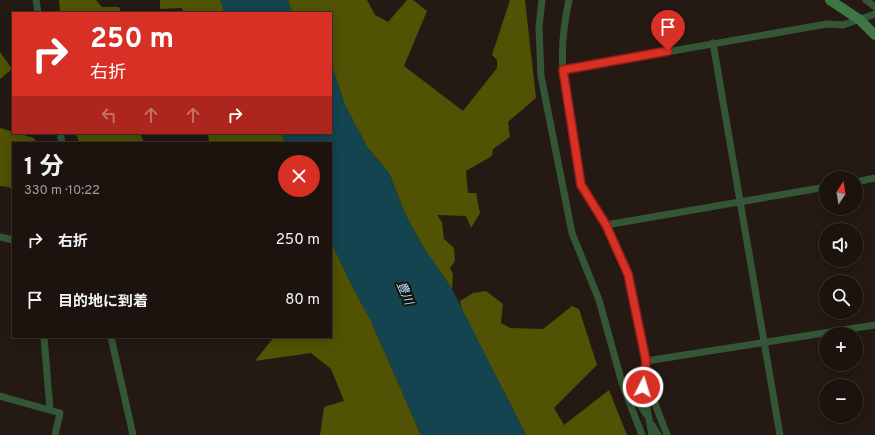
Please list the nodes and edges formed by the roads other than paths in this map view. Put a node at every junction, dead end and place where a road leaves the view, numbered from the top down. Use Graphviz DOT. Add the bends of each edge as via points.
graph roads {
  1 [pos="36,0"];
  2 [pos="542,0"];
  3 [pos="569,0"];
  4 [pos="830,0"];
  5 [pos="866,0"];
  6 [pos="875,8"];
  7 [pos="38,12"];
  8 [pos="875,14"];
  9 [pos="860,20"];
  10 [pos="875,35"];
  11 [pos="713,43"];
  12 [pos="563,70"];
  13 [pos="875,178"];
  14 [pos="863,181"];
  15 [pos="819,188"];
  16 [pos="741,201"];
  17 [pos="606,225"];
  18 [pos="0,237"];
  19 [pos="12,240"];
  20 [pos="875,326"];
  21 [pos="44,338"];
  22 [pos="111,338"];
  23 [pos="764,343"];
  24 [pos="646,361"];
  25 [pos="643,372"];
  26 [pos="622,383"];
  27 [pos="0,396"];
  28 [pos="50,410"];
  29 [pos="647,416"];
  30 [pos="55,435"];
  31 [pos="133,435"];
  32 [pos="642,435"];
  33 [pos="652,435"];
  34 [pos="658,435"];
  35 [pos="667,435"];
  36 [pos="780,435"];
  1 -- 7 [label="street"];
  2 -- 26 [label="street" via="539,27 541,76 561,182 572,233 599,300"];
  3 -- 12 [label="street" via="564,28"];
  4 -- 9 [label="main road"];
  5 -- 6 [label="street"];
  8 -- 9 [label="street"];
  9 -- 10 [label="main road"];
  9 -- 11 [label="street" via="843,25 827,24"];
  11 -- 12 [label="street"];
  11 -- 16 [label="street"];
  12 -- 17 [label="street" via="581,185"];
  13 -- 14 [label="street"];
  15 -- 16 [label="street"];
  16 -- 17 [label="street"];
  16 -- 23 [label="street"];
  17 -- 24 [label="street" via="628,274"];
  18 -- 19 [label="street"];
  20 -- 23 [label="street"];
  21 -- 28 [label="street"];
  22 -- 31 [label="street"];
  23 -- 24 [label="street"];
  23 -- 36 [label="street"];
  24 -- 25 [label="street"];
  25 -- 29 [label="street"];
  25 -- 35 [label="street"];
  26 -- 29 [label="street" via="630,389"];
  26 -- 32 [label="street"];
  27 -- 28 [label="street"];
  28 -- 30 [label="street" via="60,413"];
  29 -- 33 [label="street"];
  29 -- 34 [label="street"];
}
